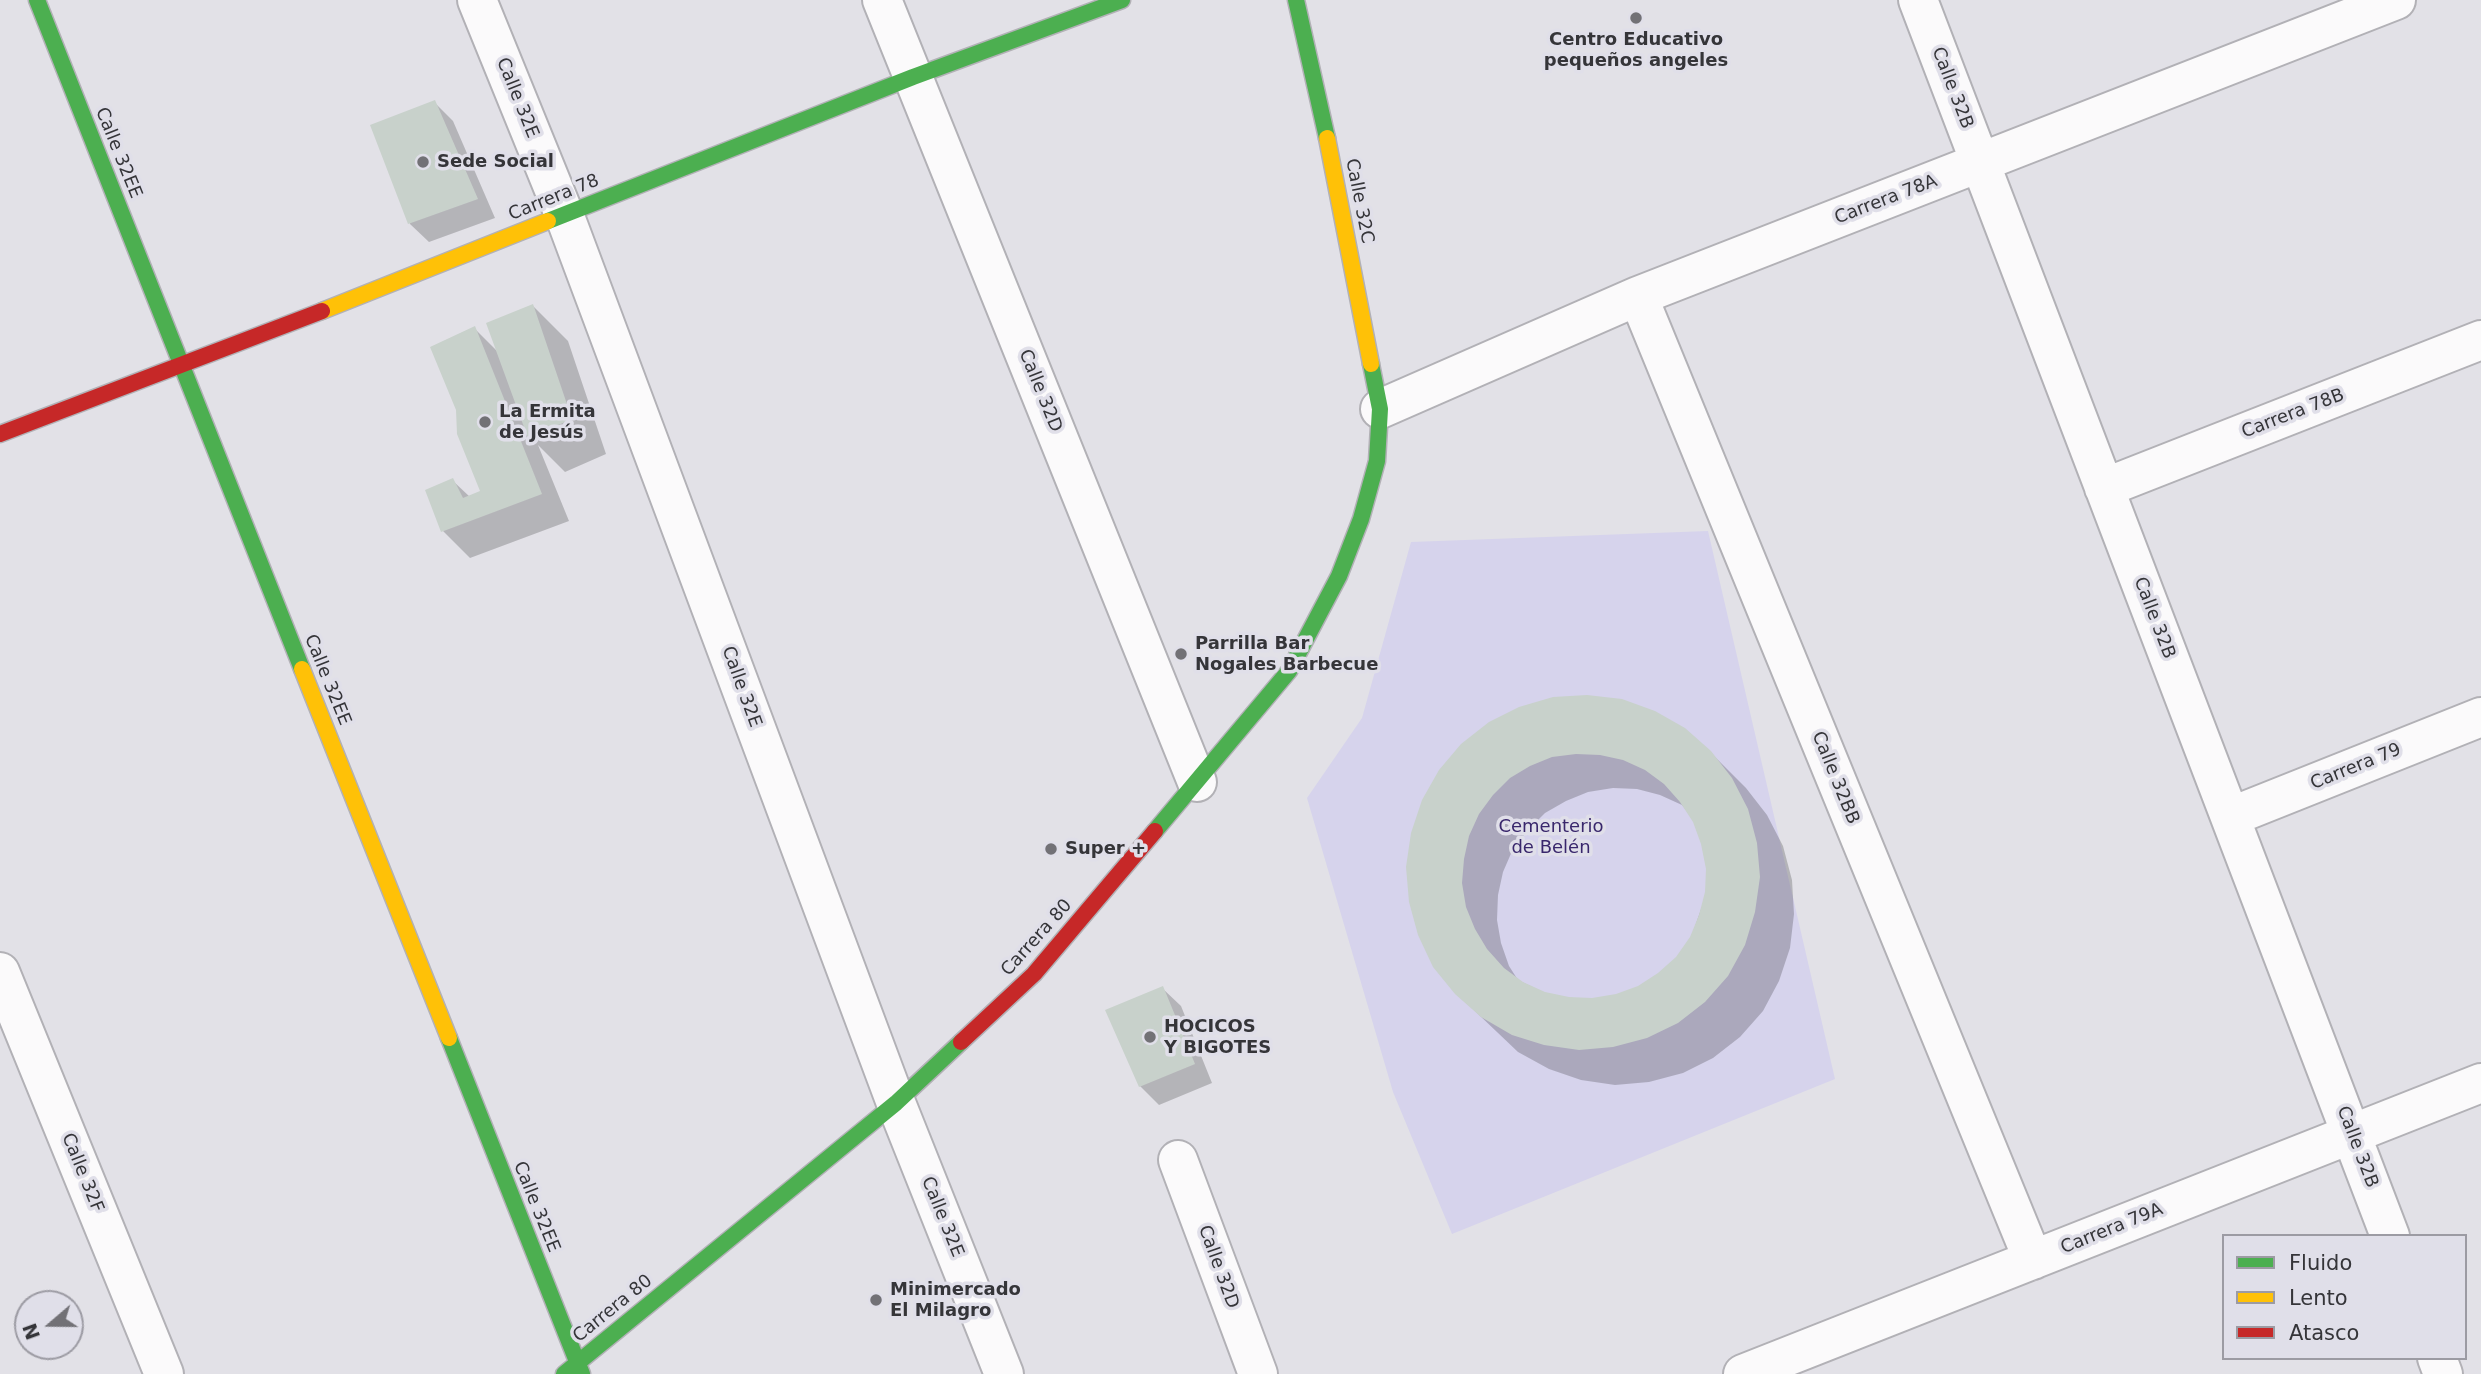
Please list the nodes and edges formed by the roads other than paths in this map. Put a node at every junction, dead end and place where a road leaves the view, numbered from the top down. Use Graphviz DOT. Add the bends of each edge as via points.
graph roads {
  1 [pos="37,0"];
  2 [pos="477,0"];
  3 [pos="882,0"];
  4 [pos="1122,0"];
  5 [pos="1296,0"];
  6 [pos="1918,0"];
  7 [pos="2396,0"];
  8 [pos="913,77"];
  9 [pos="1980,163"];
  10 [pos="564,214"];
  11 [pos="1638,296"];
  12 [pos="2481,340"];
  13 [pos="182,366"];
  14 [pos="1380,410"];
  15 [pos="0,434"];
  16 [pos="2104,488"];
  17 [pos="2481,718"];
  18 [pos="1197,782"];
  19 [pos="2230,817"];
  20 [pos="0,972"];
  21 [pos="2481,1083"];
  22 [pos="896,1103"];
  23 [pos="2352,1134"];
  24 [pos="1178,1160"];
  25 [pos="2389,1234"];
  26 [pos="2033,1260"];
  27 [pos="579,1368"];
  28 [pos="164,1374"];
  29 [pos="564,1374"];
  30 [pos="1004,1374"];
  31 [pos="1258,1374"];
  32 [pos="1743,1374"];
  1 -- 13 [label="street, Calle 32EE"];
  2 -- 10 [label="street, Calle 32E"];
  3 -- 8 [label="street, Calle 32D"];
  4 -- 8 [label="street, Carrera 78"];
  5 -- 14 [label="street, Calle 32C"];
  6 -- 9 [label="street, Calle 32B"];
  7 -- 9 [label="street, Carrera 78A"];
  8 -- 10 [label="street, Carrera 78"];
  8 -- 18 [label="street, Calle 32D"];
  9 -- 11 [label="street, Carrera 78A"];
  9 -- 16 [label="street, Calle 32B"];
  10 -- 13 [label="street, Carrera 78"];
  10 -- 22 [label="street, Calle 32E"];
  11 -- 14 [label="street, Carrera 78A"];
  11 -- 26 [label="street, Calle 32BB"];
  12 -- 16 [label="street, Carrera 78B"];
  13 -- 15 [label="street, Carrera 78"];
  13 -- 27 [label="street, Calle 32EE"];
  14 -- 18 [label="street, Carrera 80" via="1377,461 1339,576 1289,671"];
  16 -- 19 [label="street, Calle 32B"];
  17 -- 19 [label="street, Carrera 79"];
  18 -- 22 [label="street, Carrera 80" via="1034,975"];
  19 -- 23 [label="street, Calle 32B"];
  20 -- 28 [label="street, Calle 32F"];
  21 -- 23 [label="street, Carrera 79A"];
  22 -- 27 [label="street, Carrera 80"];
  22 -- 30 [label="street, Calle 32E"];
  23 -- 25 [label="street, Calle 32B"];
  23 -- 26 [label="street, Carrera 79A"];
  24 -- 31 [label="street, Calle 32D"];
  26 -- 32 [label="street, Carrera 79A"];
  27 -- 29 [label="street, Carrera 80"];
}
